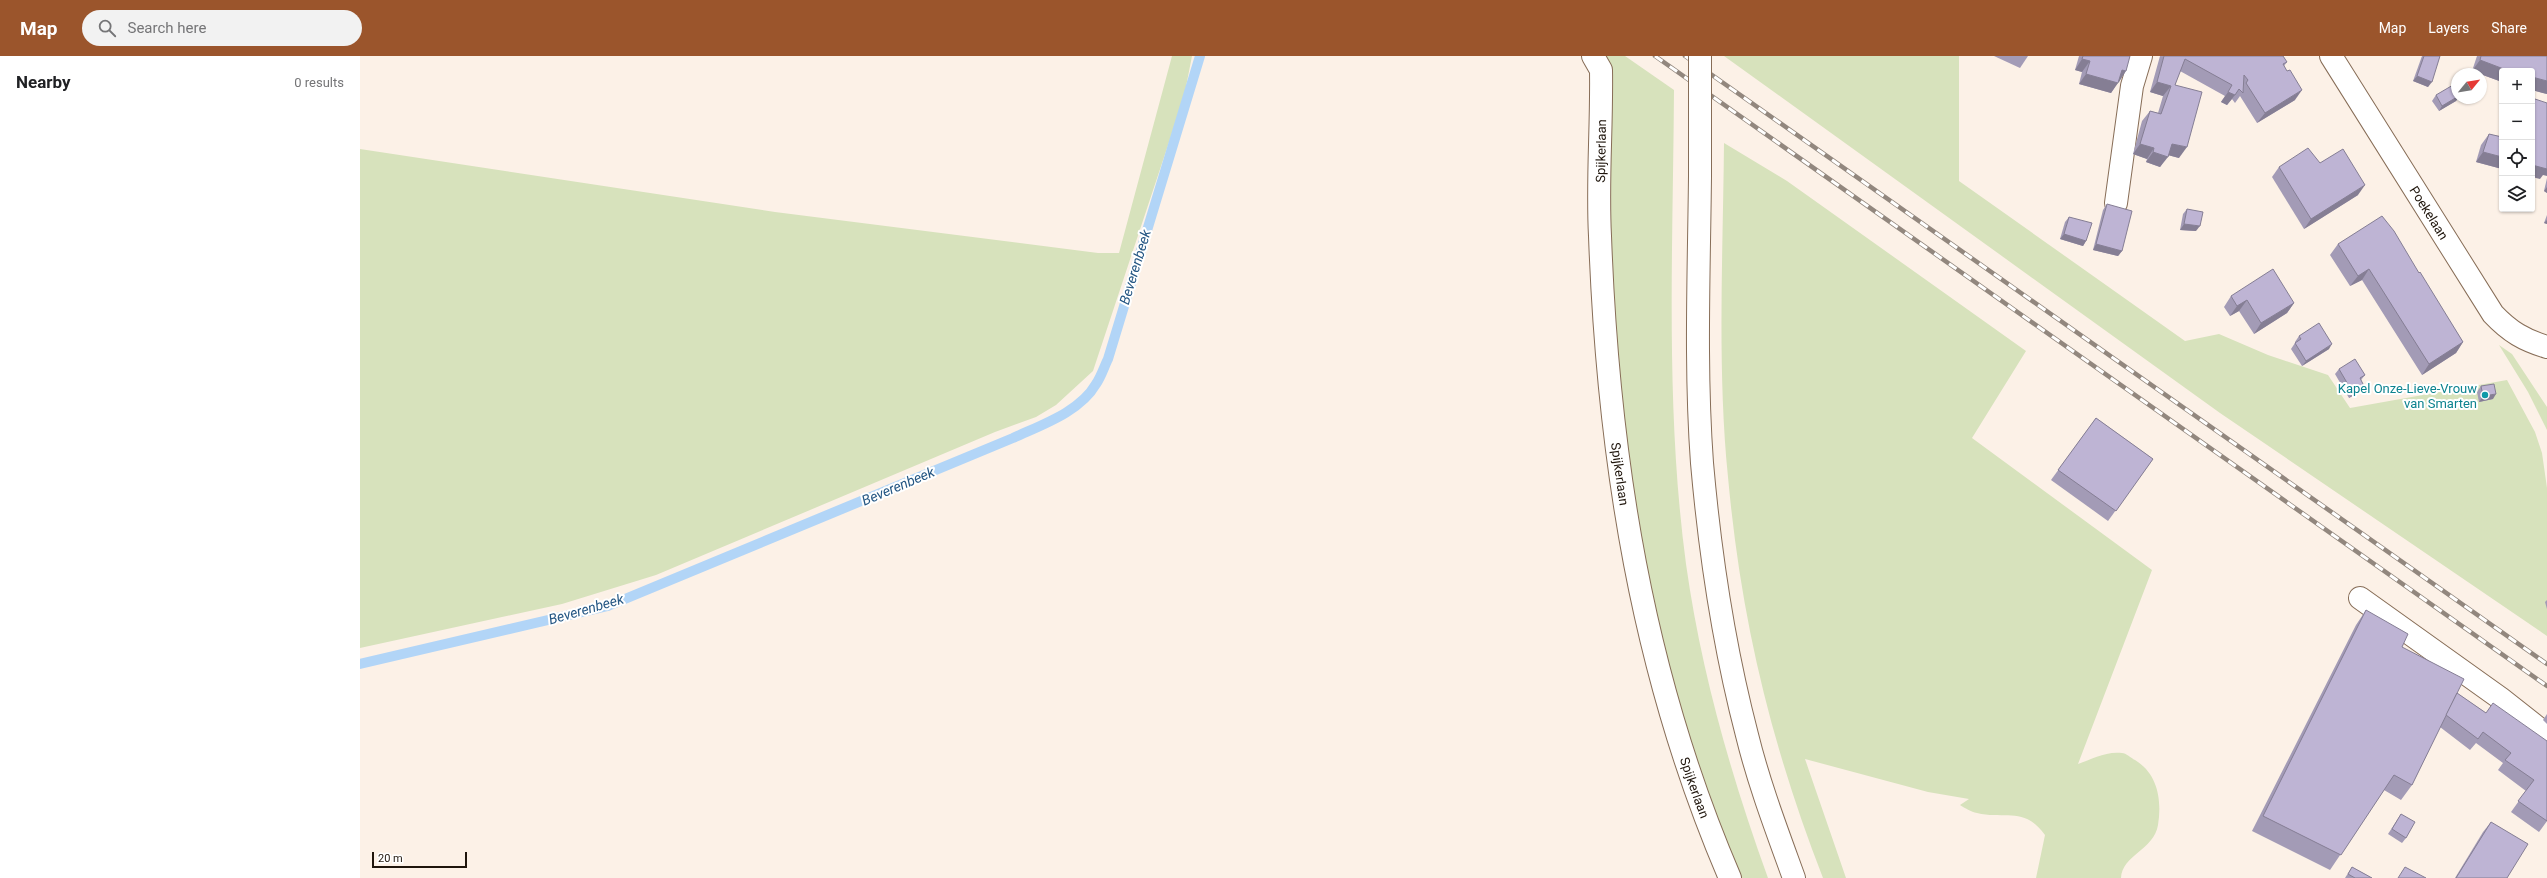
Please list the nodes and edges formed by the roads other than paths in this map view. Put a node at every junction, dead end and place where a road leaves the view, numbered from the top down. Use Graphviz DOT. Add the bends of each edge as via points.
graph roads {
  1 [pos="1593,56"];
  2 [pos="1700,56"];
  3 [pos="2141,56"];
  4 [pos="2331,56"];
  5 [pos="2116,203"];
  6 [pos="2547,347"];
  7 [pos="2360,598"];
  8 [pos="2547,735"];
  9 [pos="1730,878"];
  10 [pos="1794,878"];
  1 -- 9 [label="street, Spijkerlaan" via="1601,70 1599,234 1611,418 1619,481 1635,565 1684,759"];
  2 -- 10 [label="street, bridge" via="1699,372 1702,462 1713,560 1747,735"];
  3 -- 5 [label="street" via="2132,86"];
  4 -- 6 [label="street, Poekelaan" via="2493,314 2508,330 2525,341"];
  7 -- 8 [label="street" via="2500,698"];
}
